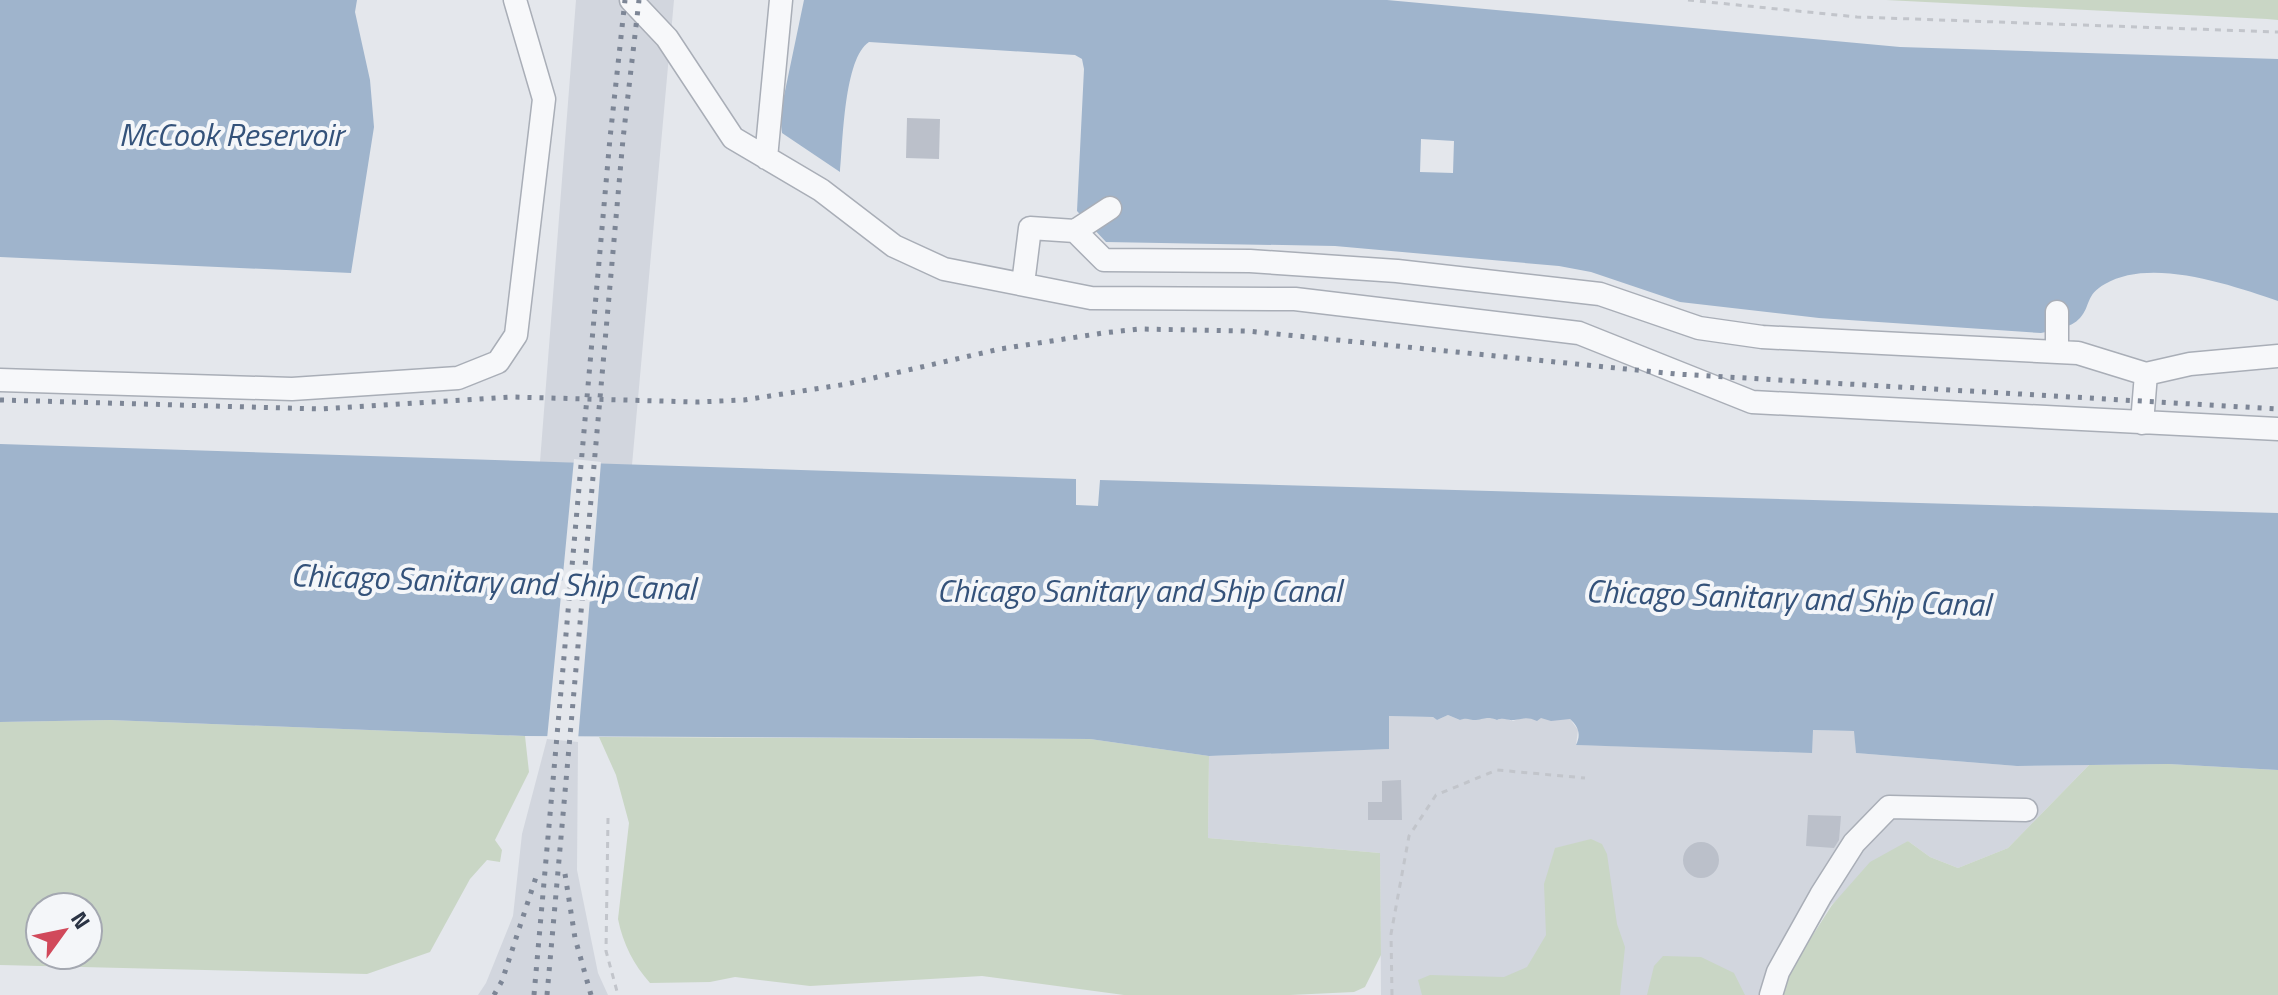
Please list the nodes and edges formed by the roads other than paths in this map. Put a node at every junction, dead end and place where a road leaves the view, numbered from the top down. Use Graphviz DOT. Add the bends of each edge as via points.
graph roads {
  1 [pos="515,0"];
  2 [pos="631,0"];
  3 [pos="781,0"];
  4 [pos="766,158"];
  5 [pos="1110,208"];
  6 [pos="1075,231"];
  7 [pos="1023,284"];
  8 [pos="2057,312"];
  9 [pos="2057,352"];
  10 [pos="2278,356"];
  11 [pos="2146,374"];
  12 [pos="0,380"];
  13 [pos="2142,423"];
  14 [pos="2278,429"];
  15 [pos="2026,810"];
  16 [pos="1771,995"];
  1 -- 12 [label="lane" via="544,99 516,335 498,362 458,378 292,389"];
  2 -- 4 [label="lane" via="667,38 733,138"];
  3 -- 4 [label="lane"];
  4 -- 7 [label="lane" via="821,190 894,246 944,269"];
  5 -- 6 [label="lane"];
  6 -- 7 [label="lane" via="1030,228"];
  6 -- 9 [label="lane" via="1104,260 1250,261 1397,271 1600,294 1699,328 1762,337"];
  7 -- 13 [label="lane" via="1091,298 1295,299 1579,333 1752,402"];
  8 -- 9 [label="lane"];
  9 -- 11 [label="lane" via="2078,353"];
  10 -- 11 [label="lane"];
  11 -- 13 [label="lane"];
  13 -- 14 [label="lane"];
  15 -- 16 [label="lane" via="1889,807 1854,843 1821,895 1778,972"];
}
